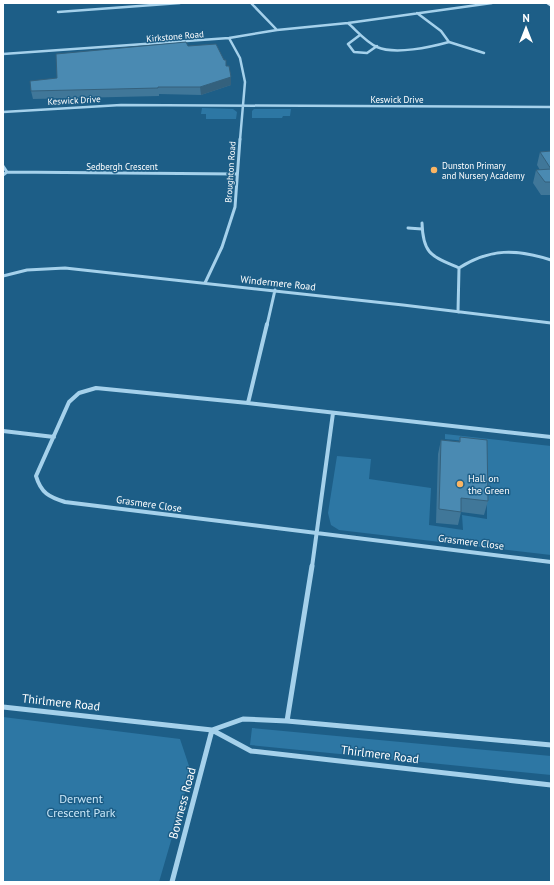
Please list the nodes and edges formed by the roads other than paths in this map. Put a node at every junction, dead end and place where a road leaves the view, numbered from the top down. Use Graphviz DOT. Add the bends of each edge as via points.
graph roads {
  1 [pos="180,3"];
  2 [pos="252,3"];
  3 [pos="492,3"];
  4 [pos="547,3"];
  5 [pos="101,5"];
  6 [pos="551,6"];
  7 [pos="101,10"];
  8 [pos="58,12"];
  9 [pos="416,13"];
  10 [pos="348,23"];
  11 [pos="278,30"];
  12 [pos="360,35"];
  13 [pos="229,38"];
  14 [pos="449,42"];
  15 [pos="377,46"];
  16 [pos="3,54"];
  17 [pos="484,54"];
  18 [pos="242,106"];
  19 [pos="551,107"];
  20 [pos="3,112"];
  21 [pos="3,166"];
  22 [pos="8,172"];
  23 [pos="237,174"];
  24 [pos="3,175"];
  25 [pos="422,223"];
  26 [pos="408,228"];
  27 [pos="422,229"];
  28 [pos="551,260"];
  29 [pos="460,268"];
  30 [pos="3,276"];
  31 [pos="205,283"];
  32 [pos="275,290"];
  33 [pos="458,312"];
  34 [pos="551,323"];
  35 [pos="248,403"];
  36 [pos="333,413"];
  37 [pos="3,431"];
  38 [pos="54,437"];
  39 [pos="551,437"];
  40 [pos="317,532"];
  41 [pos="551,562"];
  42 [pos="3,707"];
  43 [pos="287,721"];
  44 [pos="212,730"];
  45 [pos="551,746"];
  46 [pos="551,785"];
  47 [pos="172,882"];
  1 -- 7 [label="street"];
  2 -- 11 [label="street"];
  3 -- 9 [label="street, Kirkstone Road"];
  4 -- 6 [label="street"];
  5 -- 7 [label="street"];
  7 -- 8 [label="street"];
  9 -- 10 [label="street, Kirkstone Road"];
  9 -- 14 [label="street" via="441,31"];
  10 -- 11 [label="street, Kirkstone Road"];
  10 -- 12 [label="street"];
  11 -- 13 [label="street, Kirkstone Road"];
  12 -- 15 [label="street"];
  12 -- 15 [label="street" via="348,44 354,52 367,53"];
  13 -- 16 [label="street, Kirkstone Road"];
  13 -- 18 [label="street" via="240,58 245,82"];
  14 -- 15 [label="street" via="403,50 383,50"];
  14 -- 17 [label="street"];
  18 -- 19 [label="street, Keswick Drive"];
  18 -- 20 [label="street, Keswick Drive" via="121,105"];
  18 -- 23 [label="street, Broughton Road"];
  21 -- 22 [label="street"];
  22 -- 23 [label="street, Sedbergh Crescent"];
  22 -- 24 [label="street"];
  23 -- 31 [label="street, Broughton Road" via="235,207 222,248"];
  25 -- 27 [label="street"];
  26 -- 27 [label="street"];
  27 -- 29 [label="street" via="426,250 434,257"];
  28 -- 29 [label="street" via="528,254 497,252 470,259"];
  29 -- 33 [label="street"];
  30 -- 31 [label="street, Windermere Road" via="27,270 65,268"];
  31 -- 32 [label="street, Windermere Road"];
  32 -- 33 [label="street, Windermere Road"];
  32 -- 35 [label="street"];
  33 -- 34 [label="street, Windermere Road"];
  35 -- 36 [label="street, Grasmere Close"];
  35 -- 38 [label="street, Grasmere Close" via="96,388 79,393 69,402"];
  36 -- 39 [label="street, Grasmere Close"];
  36 -- 40 [label="street"];
  37 -- 38 [label="street"];
  38 -- 40 [label="street, Grasmere Close" via="36,476 39,487 47,497 65,502 196,520"];
  40 -- 41 [label="street, Grasmere Close"];
  40 -- 43 [label="street"];
  42 -- 44 [label="street, Thirlmere Road"];
  43 -- 44 [label="street, Thirlmere Road" via="243,719"];
  43 -- 45 [label="street, Thirlmere Road"];
  44 -- 46 [label="street, Thirlmere Road" via="251,751"];
  44 -- 47 [label="street, Bowness Road"];
}
